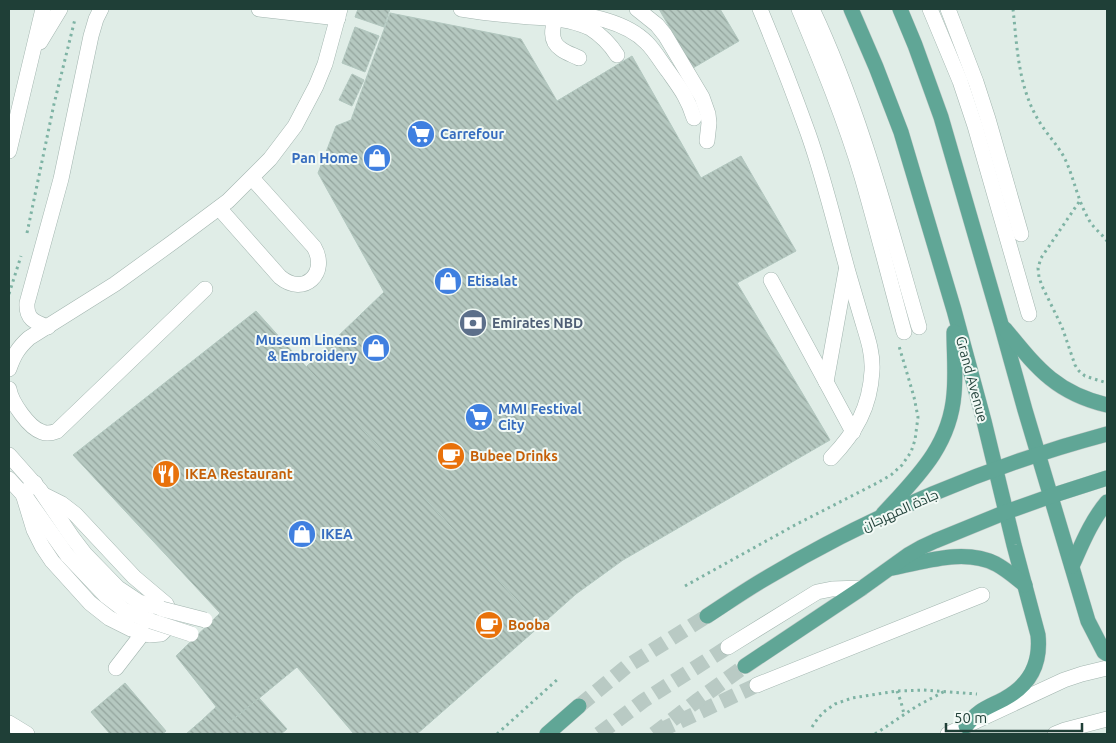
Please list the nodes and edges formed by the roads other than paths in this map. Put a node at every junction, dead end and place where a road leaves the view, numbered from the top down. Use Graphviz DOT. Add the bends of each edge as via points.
graph roads {
  1 [pos="43,9"];
  2 [pos="60,9"];
  3 [pos="101,9"];
  4 [pos="259,9"];
  5 [pos="461,9"];
  6 [pos="636,9"];
  7 [pos="760,9"];
  8 [pos="799,9"];
  9 [pos="812,9"];
  10 [pos="851,9"];
  11 [pos="900,9"];
  12 [pos="930,9"];
  13 [pos="948,9"];
  14 [pos="958,9"];
  15 [pos="553,13"];
  16 [pos="339,14"];
  17 [pos="32,54"];
  18 [pos="617,54"];
  19 [pos="579,58"];
  20 [pos="694,118"];
  21 [pos="707,141"];
  22 [pos="9,151"];
  23 [pos="252,178"];
  24 [pos="219,208"];
  25 [pos="847,267"];
  26 [pos="771,280"];
  27 [pos="206,289"];
  28 [pos="954,310"];
  29 [pos="1029,314"];
  30 [pos="1001,324"];
  31 [pos="48,326"];
  32 [pos="919,328"];
  33 [pos="904,332"];
  34 [pos="9,369"];
  35 [pos="826,382"];
  36 [pos="9,389"];
  37 [pos="1107,405"];
  38 [pos="853,432"];
  39 [pos="1107,434"];
  40 [pos="1038,454"];
  41 [pos="9,455"];
  42 [pos="831,458"];
  43 [pos="996,469"];
  44 [pos="1107,478"];
  45 [pos="9,479"];
  46 [pos="40,489"];
  47 [pos="23,494"];
  48 [pos="1051,496"];
  49 [pos="1107,502"];
  50 [pos="1006,512"];
  51 [pos="880,517"];
  52 [pos="1072,566"];
  53 [pos="888,569"];
  54 [pos="1025,585"];
  55 [pos="862,588"];
  56 [pos="982,595"];
  57 [pos="707,616"];
  58 [pos="205,620"];
  59 [pos="147,627"];
  60 [pos="191,634"];
  61 [pos="728,647"];
  62 [pos="1107,654"];
  63 [pos="745,666"];
  64 [pos="116,668"];
  65 [pos="1107,668"];
  66 [pos="757,685"];
  67 [pos="579,706"];
  68 [pos="1107,719"];
  69 [pos="9,723"];
  70 [pos="966,726"];
  71 [pos="27,734"];
  72 [pos="546,734"];
  73 [pos="948,734"];
  74 [pos="1055,734"];
  1 -- 17 [label="street"];
  2 -- 17 [label="street"];
  3 -- 31 [label="street" via="91,36 61,179 27,303 30,318"];
  4 -- 16 [label="street"];
  5 -- 15 [label="street" via="499,14"];
  6 -- 21 [label="street" via="665,35 702,97 709,123"];
  7 -- 25 [label="street" via="808,134"];
  8 -- 33 [label="street" via="862,177"];
  9 -- 32 [label="street" via="849,95"];
  10 -- 28 [label="main road, Grand Avenue" via="900,132"];
  11 -- 30 [label="main road" via="941,117"];
  12 -- 29 [label="street" via="975,126"];
  13 -- 14 [label="street" via="976,82 1025,233 997,116"];
  15 -- 18 [label="street" via="601,36"];
  15 -- 19 [label="street" via="554,41 560,49"];
  15 -- 20 [label="street" via="607,20 646,42 684,93"];
  16 -- 23 [label="street" via="306,108 283,143"];
  17 -- 22 [label="street"];
  23 -- 24 [label="street"];
  23 -- 24 [label="street" via="314,247 320,260 312,279 299,285 286,282"];
  24 -- 31 [label="street" via="115,284"];
  25 -- 35 [label="street"];
  25 -- 38 [label="street" via="872,352 867,402"];
  26 -- 35 [label="street"];
  27 -- 36 [label="street" via="52,433 36,430 15,406"];
  28 -- 43 [label="main road, Grand Avenue"];
  28 -- 51 [label="main road" via="954,393 948,424 930,461"];
  30 -- 37 [label="main road" via="1043,373 1081,397"];
  30 -- 40 [label="main road"];
  31 -- 34 [label="street" via="20,347"];
  35 -- 38 [label="street"];
  38 -- 42 [label="street"];
  39 -- 40 [label="main road, جادة المهرجان"];
  40 -- 43 [label="main road, جادة المهرجان"];
  40 -- 48 [label="main road"];
  41 -- 46 [label="street"];
  43 -- 50 [label="main road, Grand Avenue"];
  43 -- 51 [label="main road, جادة المهرجان"];
  44 -- 48 [label="main road"];
  45 -- 47 [label="street"];
  46 -- 47 [label="street"];
  46 -- 58 [label="street, bridge" via="78,545 118,588 138,602"];
  46 -- 59 [label="street" via="75,514 134,577 166,604 171,620 166,630 155,635"];
  47 -- 59 [label="street" via="67,555 106,596"];
  48 -- 50 [label="main road"];
  48 -- 52 [label="main road"];
  49 -- 52 [label="main road" via="1095,518"];
  50 -- 53 [label="main road" via="934,540"];
  50 -- 54 [label="main road, Grand Avenue"];
  51 -- 57 [label="main road, جادة المهرجان" via="768,577"];
  52 -- 62 [label="main road" via="1088,621"];
  53 -- 54 [label="main road" via="952,557 975,557 1003,568"];
  53 -- 55 [label="main road"];
  54 -- 70 [label="main road, Grand Avenue" via="1038,635 1038,657 1034,668 1015,693 982,710"];
  55 -- 61 [label="street" via="817,592"];
  55 -- 63 [label="main road"];
  56 -- 66 [label="street"];
  59 -- 60 [label="street, bridge"];
  59 -- 64 [label="street"];
  65 -- 70 [label="street" via="1064,680"];
  67 -- 72 [label="main road"];
  68 -- 74 [label="street"];
  69 -- 71 [label="street"];
  70 -- 73 [label="street"];
}
